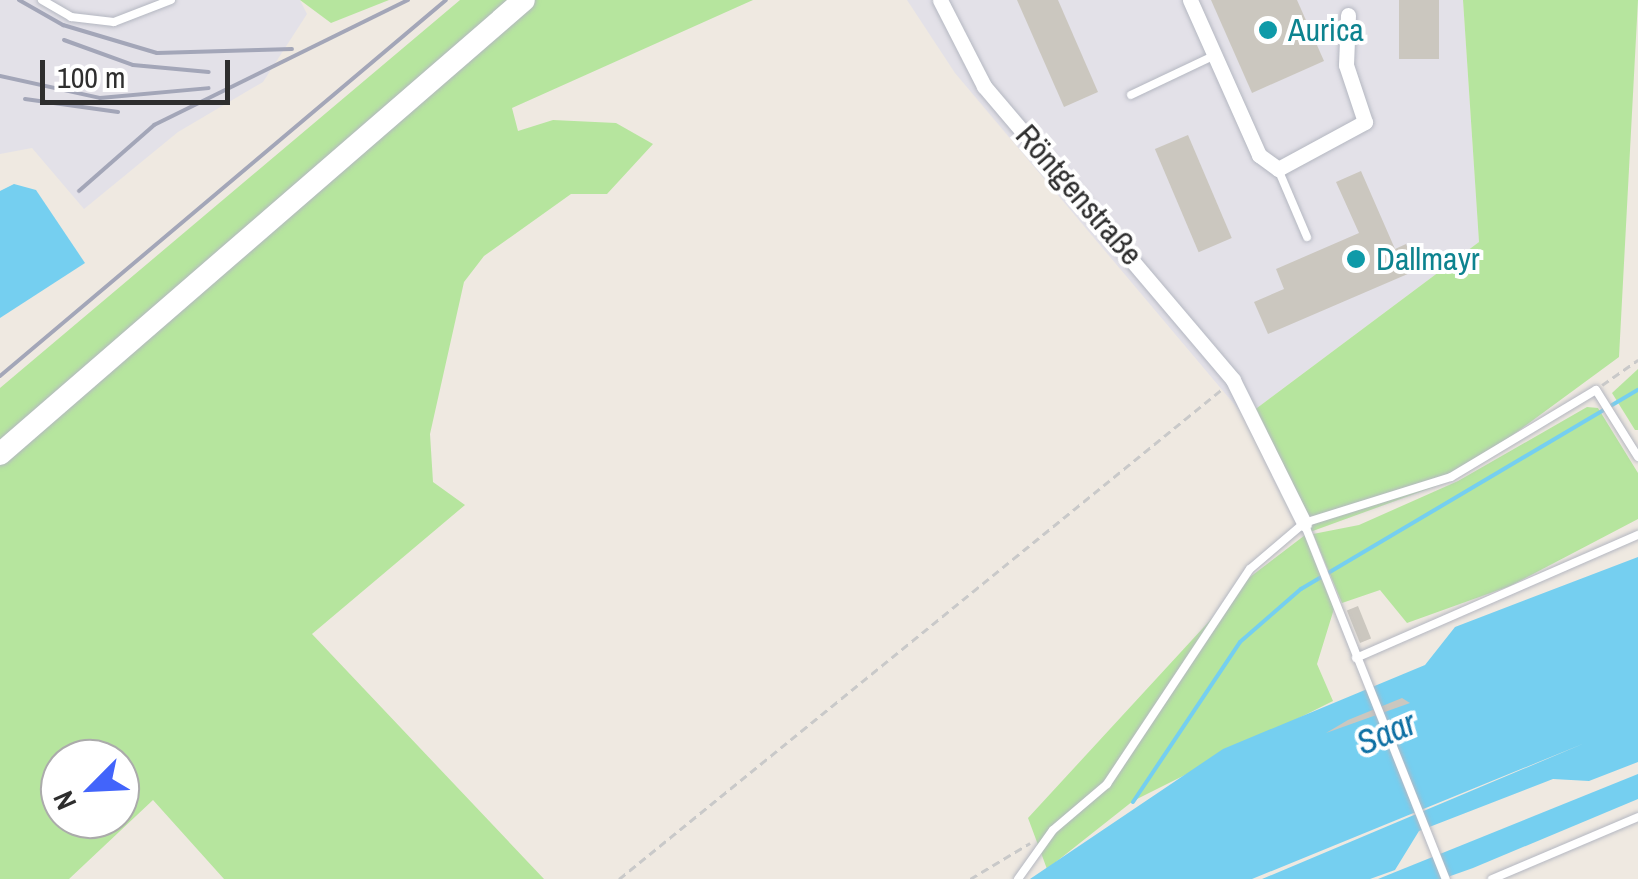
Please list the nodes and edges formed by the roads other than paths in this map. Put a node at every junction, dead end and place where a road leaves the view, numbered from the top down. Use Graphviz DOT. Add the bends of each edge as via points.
graph roads {
  1 [pos="42,0"];
  2 [pos="170,0"];
  3 [pos="524,0"];
  4 [pos="940,0"];
  5 [pos="1190,0"];
  6 [pos="1348,14"];
  7 [pos="1214,55"];
  8 [pos="1132,95"];
  9 [pos="1278,169"];
  10 [pos="1308,237"];
  11 [pos="1636,451"];
  12 [pos="0,454"];
  13 [pos="1304,524"];
  14 [pos="1638,535"];
  15 [pos="1356,658"];
  16 [pos="1638,817"];
  17 [pos="1018,879"];
  18 [pos="1446,879"];
  19 [pos="1492,879"];
  1 -- 2 [label="lane" via="71,17 114,22"];
  3 -- 12 [label="main road"];
  4 -- 13 [label="street, Röntgenstraße" via="984,86 1233,380"];
  5 -- 7 [label="street"];
  6 -- 9 [label="street" via="1346,65 1365,122"];
  7 -- 8 [label="lane"];
  7 -- 9 [label="street" via="1258,155"];
  9 -- 10 [label="lane"];
  11 -- 13 [label="lane" via="1596,390 1452,477"];
  13 -- 15 [label="lane"];
  13 -- 17 [label="lane" via="1250,569 1107,784 1052,830"];
  14 -- 15 [label="lane"];
  15 -- 18 [label="lane"];
  16 -- 19 [label="lane"];
}
